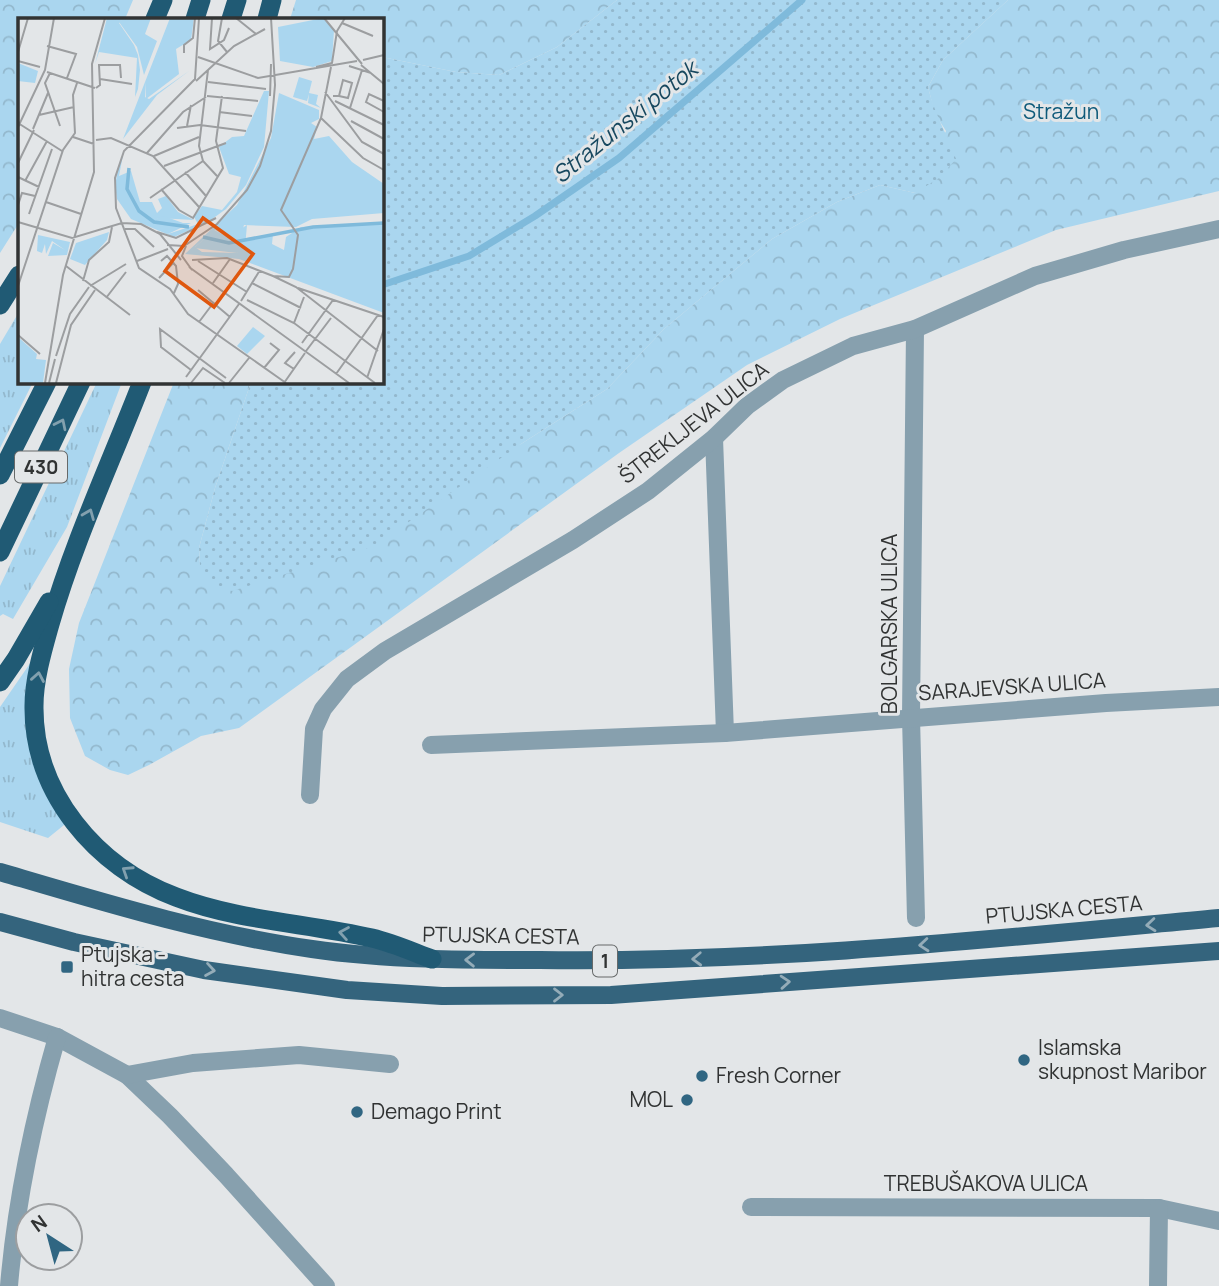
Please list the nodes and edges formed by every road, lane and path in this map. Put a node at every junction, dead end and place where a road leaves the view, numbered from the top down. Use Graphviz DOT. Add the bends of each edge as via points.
graph roads {
  1 [pos="163,0"];
  2 [pos="201,0"];
  3 [pos="237,0"];
  4 [pos="272,0"];
  5 [pos="155,18"];
  6 [pos="195,18"];
  7 [pos="231,18"];
  8 [pos="267,18"];
  9 [pos="1219,229"];
  10 [pos="18,277"];
  11 [pos="0,305"];
  12 [pos="915,329"];
  13 [pos="46,383"];
  14 [pos="81,383"];
  15 [pos="142,383"];
  16 [pos="714,438"];
  17 [pos="0,475"];
  18 [pos="0,552"];
  19 [pos="64,577"];
  20 [pos="0,682"];
  21 [pos="1219,697"];
  22 [pos="911,717"];
  23 [pos="725,733"];
  24 [pos="431,745"];
  25 [pos="310,795"];
  26 [pos="0,872"];
  27 [pos="916,918"];
  28 [pos="1219,918"];
  29 [pos="0,922"];
  30 [pos="1219,951"];
  31 [pos="432,959"];
  32 [pos="0,1018"];
  33 [pos="57,1037"];
  34 [pos="390,1064"];
  35 [pos="127,1075"];
  36 [pos="751,1208"];
  37 [pos="1159,1208"];
  38 [pos="1219,1221"];
  39 [pos="9,1286"];
  40 [pos="326,1286"];
  41 [pos="1158,1286"];
  1 -- 5 [label="highway"];
  2 -- 6 [label="highway"];
  3 -- 7 [label="highway"];
  4 -- 8 [label="highway"];
  9 -- 12 [label="street, ŠTREKLJEVA ULICA" via="1035,276"];
  10 -- 11 [label="highway"];
  12 -- 16 [label="street, ŠTREKLJEVA ULICA" via="853,346 783,380"];
  12 -- 22 [label="street, BOLGARSKA ULICA"];
  13 -- 17 [label="highway, 430"];
  18 -- 14 [label="highway, 430, one-way"];
  19 -- 15 [label="highway, one-way"];
  16 -- 23 [label="street"];
  16 -- 25 [label="street, ŠTREKLJEVA ULICA" via="573,540 347,678 314,729"];
  19 -- 20 [label="highway"];
  31 -- 19 [label="highway, one-way" via="375,938 229,912 176,897 108,859 81,834 46,777 35,739 34,703 44,645"];
  21 -- 22 [label="street, SARAJEVSKA ULICA"];
  22 -- 23 [label="street, SARAJEVSKA ULICA"];
  22 -- 27 [label="street, BOLGARSKA ULICA"];
  23 -- 24 [label="street, SARAJEVSKA ULICA"];
  26 -- 31 [label="main road, PTUJSKA CESTA / 1" via="202,928 312,949"];
  28 -- 31 [label="main road, PTUJSKA CESTA / 1, one-way" via="895,948 696,960"];
  29 -- 30 [label="main road, 1, one-way" via="204,970 347,990 442,996 611,995"];
  32 -- 33 [label="street"];
  33 -- 35 [label="street"];
  33 -- 39 [label="street" via="33,1130"];
  34 -- 35 [label="street" via="299,1055 194,1063"];
  35 -- 40 [label="street"];
  36 -- 37 [label="street, TREBUŠAKOVA ULICA"];
  37 -- 38 [label="street, TREBUŠAKOVA ULICA"];
  37 -- 41 [label="street"];
}
